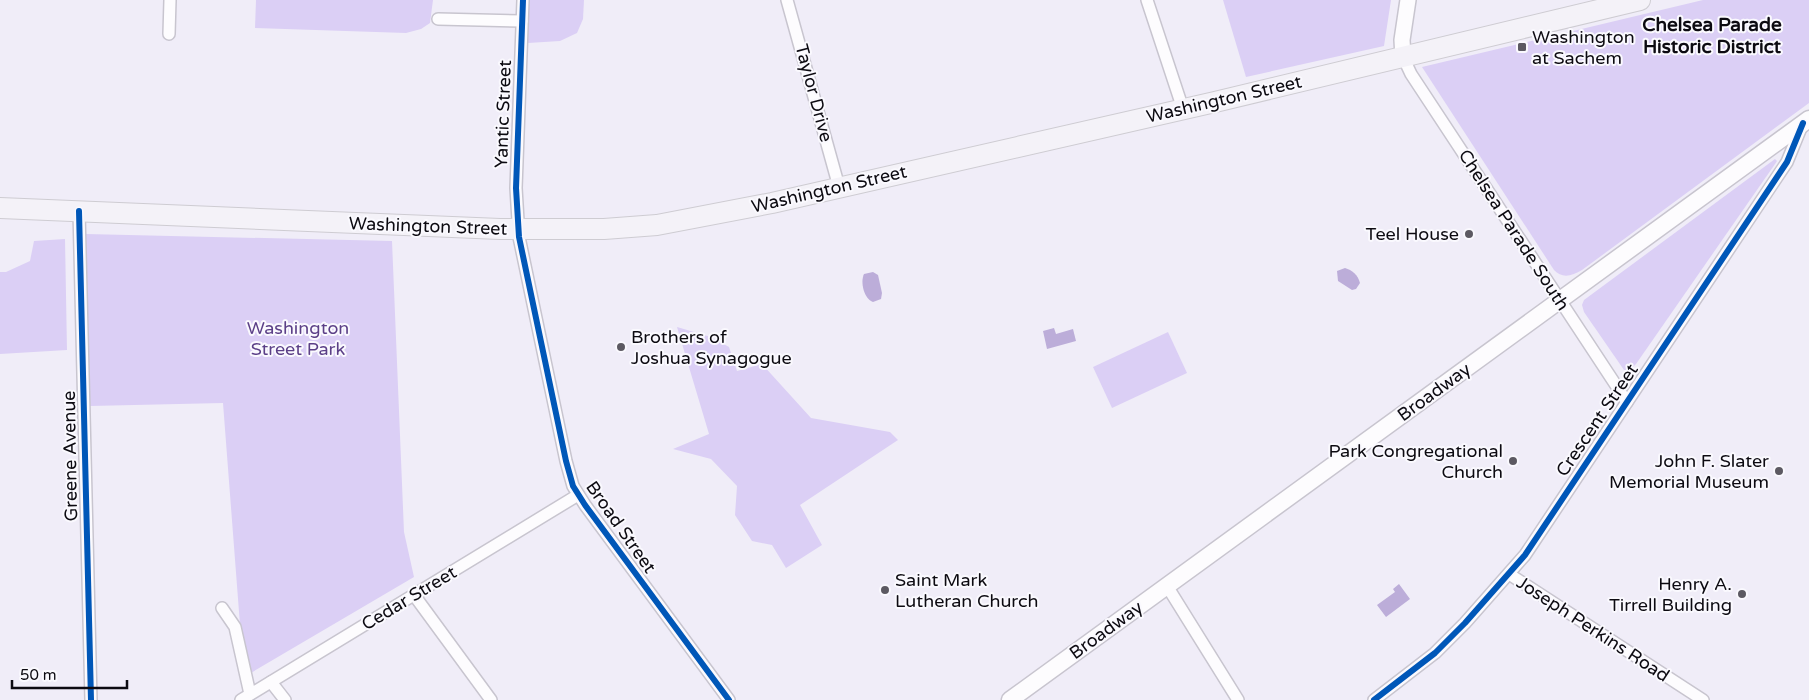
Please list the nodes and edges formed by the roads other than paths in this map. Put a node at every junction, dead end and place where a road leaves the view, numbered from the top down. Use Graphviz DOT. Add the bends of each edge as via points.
graph roads {
  1 [pos="170,0"];
  2 [pos="523,0"];
  3 [pos="787,0"];
  4 [pos="1147,0"];
  5 [pos="1408,0"];
  6 [pos="1640,0"];
  7 [pos="1604,4"];
  8 [pos="438,19"];
  9 [pos="522,21"];
  10 [pos="169,34"];
  11 [pos="1403,57"];
  12 [pos="1183,109"];
  13 [pos="1806,121"];
  14 [pos="839,187"];
  15 [pos="0,208"];
  16 [pos="79,211"];
  17 [pos="518,230"];
  18 [pos="1560,300"];
  19 [pos="1627,402"];
  20 [pos="578,495"];
  21 [pos="1509,574"];
  22 [pos="1166,586"];
  23 [pos="414,595"];
  24 [pos="222,608"];
  25 [pos="271,682"];
  26 [pos="246,697"];
  27 [pos="91,700"];
  28 [pos="285,700"];
  29 [pos="491,700"];
  30 [pos="729,700"];
  31 [pos="1010,700"];
  32 [pos="1238,700"];
  33 [pos="1374,700"];
  34 [pos="1703,700"];
  1 -- 10 [label="street"];
  2 -- 9 [label="street, Yantic Street"];
  3 -- 14 [label="street, Taylor Drive"];
  4 -- 12 [label="street"];
  5 -- 11 [label="street"];
  6 -- 7 [label="highway, Washington Street"];
  7 -- 11 [label="highway, Washington Street"];
  8 -- 9 [label="street"];
  9 -- 17 [label="street, Yantic Street" via="516,188"];
  11 -- 12 [label="highway, Washington Street"];
  11 -- 18 [label="street, Chelsea Parade South" via="1407,68"];
  12 -- 14 [label="highway, Washington Street"];
  13 -- 18 [label="main road, Broadway"];
  13 -- 19 [label="street, Crescent Street" via="1787,162"];
  14 -- 17 [label="highway, Washington Street" via="657,224 604,229"];
  15 -- 16 [label="highway, Washington Street"];
  16 -- 17 [label="highway, Washington Street"];
  16 -- 27 [label="street, Greene Avenue"];
  17 -- 20 [label="street, Broad Street" via="558,427 570,479"];
  18 -- 19 [label="street, Chelsea Parade South"];
  18 -- 22 [label="main road, Broadway"];
  19 -- 21 [label="street, Crescent Street"];
  20 -- 23 [label="street, Cedar Street"];
  20 -- 30 [label="street, Broad Street"];
  21 -- 33 [label="street, Crescent Street" via="1435,653"];
  21 -- 34 [label="street, Joseph Perkins Road"];
  22 -- 31 [label="main road, Broadway"];
  22 -- 32 [label="street"];
  23 -- 25 [label="street, Cedar Street"];
  23 -- 29 [label="street"];
  24 -- 26 [label="street" via="235,627"];
  25 -- 26 [label="street, Cedar Street"];
  25 -- 28 [label="street"];
}
